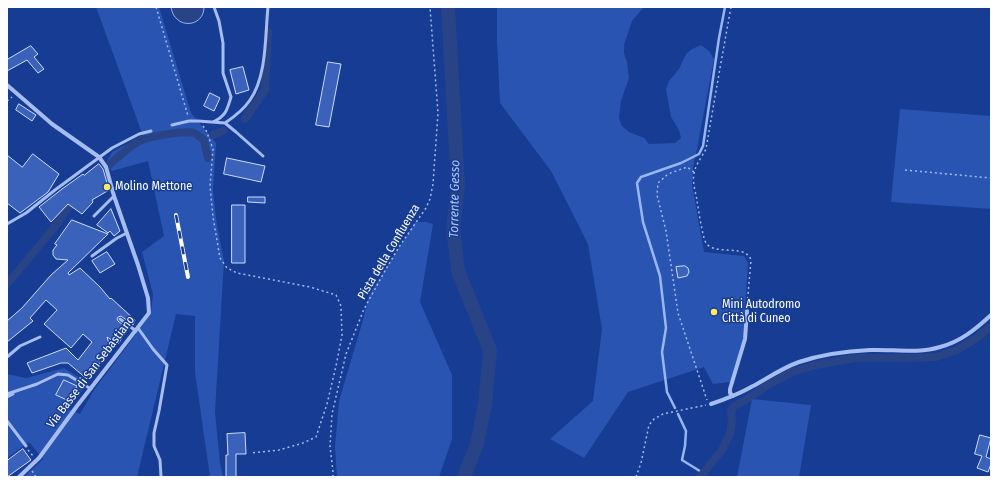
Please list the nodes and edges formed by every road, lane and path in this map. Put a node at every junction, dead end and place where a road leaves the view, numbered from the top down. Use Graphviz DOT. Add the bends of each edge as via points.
graph roads {
  1 [pos="156,7"];
  2 [pos="214,7"];
  3 [pos="268,7"];
  4 [pos="430,7"];
  5 [pos="731,7"];
  6 [pos="7,84"];
  7 [pos="189,121"];
  8 [pos="198,121"];
  9 [pos="214,122"];
  10 [pos="225,123"];
  11 [pos="172,125"];
  12 [pos="151,130"];
  13 [pos="263,156"];
  14 [pos="98,157"];
  15 [pos="905,170"];
  16 [pos="694,172"];
  17 [pos="991,178"];
  18 [pos="114,196"];
  19 [pos="94,216"];
  20 [pos="7,224"];
  21 [pos="127,233"];
  22 [pos="92,256"];
  23 [pos="747,311"];
  24 [pos="991,315"];
  25 [pos="120,319"];
  26 [pos="137,329"];
  27 [pos="40,337"];
  28 [pos="7,357"];
  29 [pos="90,389"];
  30 [pos="20,390"];
  31 [pos="7,394"];
  32 [pos="733,396"];
  33 [pos="7,397"];
  34 [pos="711,404"];
  35 [pos="7,422"];
  36 [pos="26,446"];
  37 [pos="250,453"];
  38 [pos="34,457"];
  39 [pos="32,471"];
  40 [pos="19,477"];
  41 [pos="36,477"];
  42 [pos="161,477"];
  43 [pos="333,477"];
  44 [pos="636,477"];
  1 -- 7 [label="path"];
  2 -- 9 [label="lane" via="223,43 223,73 231,97 222,118"];
  3 -- 10 [label="lane" via="258,85 250,101"];
  4 -- 43 [label="path, Pista della Confluenza" via="438,113 430,199 386,268 364,309 346,354 332,414 330,446"];
  5 -- 16 [label="path" via="706,149"];
  6 -- 14 [label="street, Via Basse di San Sebastiano" via="52,124"];
  7 -- 8 [label="lane"];
  7 -- 11 [label="lane"];
  8 -- 9 [label="lane"];
  8 -- 37 [label="path" via="206,130 213,149 210,186 213,217 220,258 227,268 237,273 310,287 336,295 341,306 342,335 327,404 316,437 279,450"];
  9 -- 10 [label="lane"];
  10 -- 13 [label="lane"];
  12 -- 14 [label="lane" via="125,141"];
  14 -- 18 [label="street, Via Basse di San Sebastiano" via="106,167"];
  14 -- 20 [label="lane" via="26,213"];
  15 -- 17 [label="path"];
  16 -- 23 [label="path" via="695,189 707,244 716,249 743,252 750,256"];
  16 -- 44 [label="path" via="687,167 668,174 658,183 657,195 666,231 678,312 709,404 663,414 654,419 649,425"];
  18 -- 19 [label="lane"];
  18 -- 21 [label="street, Via Basse di San Sebastiano"];
  21 -- 22 [label="lane"];
  21 -- 26 [label="street, Via Basse di San Sebastiano" via="148,298 149,313"];
  23 -- 32 [label="street" via="745,339 730,389"];
  24 -- 32 [label="street" via="969,334 940,347 924,351 848,352 799,362"];
  25 -- 26 [label="lane"];
  26 -- 29 [label="street, Via Basse di San Sebastiano"];
  26 -- 42 [label="lane" via="167,365 154,433 154,446 160,460"];
  27 -- 28 [label="lane" via="20,346"];
  29 -- 30 [label="lane" via="68,375 58,374"];
  29 -- 40 [label="street, Via Basse di San Sebastiano" via="39,458"];
  30 -- 31 [label="lane"];
  30 -- 33 [label="lane"];
  32 -- 34 [label="street"];
  35 -- 36 [label="lane"];
  36 -- 38 [label="path"];
  39 -- 41 [label="path"];
}
